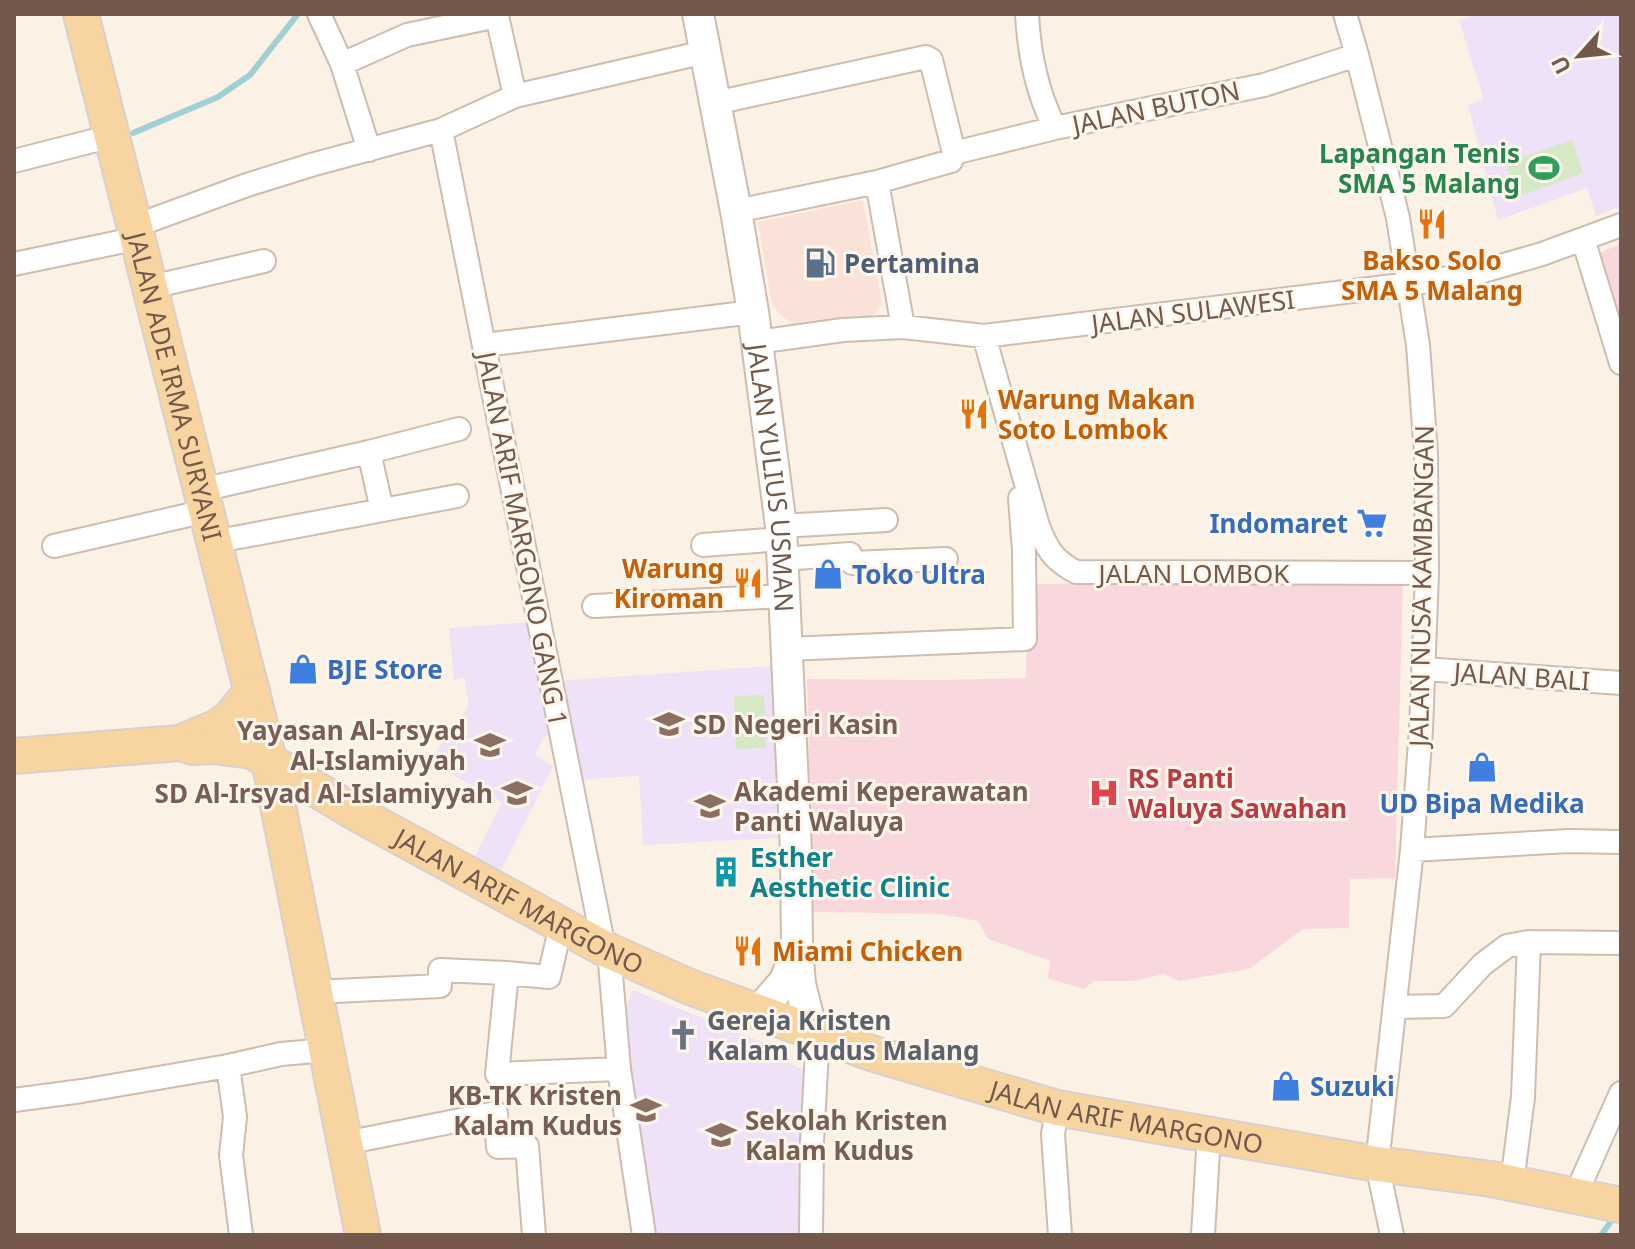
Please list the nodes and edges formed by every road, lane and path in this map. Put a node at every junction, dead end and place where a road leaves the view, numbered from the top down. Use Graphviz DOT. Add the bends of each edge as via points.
graph roads {
  1 [pos="81,14"];
  2 [pos="319,14"];
  3 [pos="698,14"];
  4 [pos="1027,14"];
  5 [pos="1345,14"];
  6 [pos="705,52"];
  7 [pos="1357,55"];
  8 [pos="342,64"];
  9 [pos="515,96"];
  10 [pos="715,103"];
  11 [pos="1055,128"];
  12 [pos="441,130"];
  13 [pos="112,136"];
  14 [pos="369,150"];
  15 [pos="954,153"];
  16 [pos="14,161"];
  17 [pos="877,182"];
  18 [pos="736,211"];
  19 [pos="1621,225"];
  20 [pos="137,232"];
  21 [pos="1583,239"];
  22 [pos="264,261"];
  23 [pos="14,264"];
  24 [pos="1410,284"];
  25 [pos="151,287"];
  26 [pos="753,312"];
  27 [pos="903,327"];
  28 [pos="984,336"];
  29 [pos="757,342"];
  30 [pos="485,345"];
  31 [pos="1621,363"];
  32 [pos="459,429"];
  33 [pos="369,452"];
  34 [pos="1016,452"];
  35 [pos="457,496"];
  36 [pos="382,510"];
  37 [pos="207,514"];
  38 [pos="886,520"];
  39 [pos="782,541"];
  40 [pos="703,545"];
  41 [pos="54,546"];
  42 [pos="1047,549"];
  43 [pos="1024,551"];
  44 [pos="946,559"];
  45 [pos="1427,573"];
  46 [pos="785,596"];
  47 [pos="594,606"];
  48 [pos="787,649"];
  49 [pos="1424,669"];
  50 [pos="1621,683"];
  51 [pos="252,691"];
  52 [pos="180,743"];
  53 [pos="14,756"];
  54 [pos="269,760"];
  55 [pos="1621,842"];
  56 [pos="1412,850"];
  57 [pos="561,925"];
  58 [pos="1529,942"];
  59 [pos="1621,943"];
  60 [pos="797,947"];
  61 [pos="606,949"];
  62 [pos="507,973"];
  63 [pos="314,992"];
  64 [pos="1395,1007"];
  65 [pos="757,1013"];
  66 [pos="815,1033"];
  67 [pos="326,1050"];
  68 [pos="228,1066"];
  69 [pos="619,1069"];
  70 [pos="1621,1093"];
  71 [pos="14,1100"];
  72 [pos="1057,1108"];
  73 [pos="1209,1134"];
  74 [pos="345,1143"];
  75 [pos="1377,1164"];
  76 [pos="1512,1183"];
  77 [pos="1575,1196"];
  78 [pos="1621,1205"];
  79 [pos="241,1235"];
  80 [pos="363,1235"];
  81 [pos="534,1235"];
  82 [pos="644,1235"];
  83 [pos="811,1235"];
  84 [pos="1060,1235"];
  85 [pos="1203,1235"];
  86 [pos="1392,1235"];
  1 -- 13 [label="main road, JALAN ADE IRMA SURYANI"];
  2 -- 8 [label="street"];
  3 -- 6 [label="main road, JALAN YULIUS USMAN"];
  4 -- 11 [label="street" via="1037,84"];
  5 -- 7 [label="street, JALAN NUSA KAMBANGAN"];
  6 -- 9 [label="street"];
  6 -- 10 [label="main road, JALAN YULIUS USMAN"];
  7 -- 11 [label="street, JALAN BUTON" via="1264,85"];
  7 -- 24 [label="street, JALAN NUSA KAMBANGAN"];
  8 -- 9 [label="street" via="407,35 497,16"];
  8 -- 14 [label="street"];
  9 -- 12 [label="street"];
  10 -- 15 [label="street" via="926,57"];
  10 -- 18 [label="main road, JALAN YULIUS USMAN"];
  11 -- 15 [label="street, JALAN BUTON"];
  12 -- 14 [label="street"];
  12 -- 30 [label="street, JALAN ARIF MARGONO GANG 1"];
  13 -- 16 [label="street"];
  13 -- 20 [label="main road, JALAN ADE IRMA SURYANI"];
  14 -- 20 [label="street" via="247,185"];
  15 -- 17 [label="street, JALAN BUTON" via="951,161"];
  17 -- 18 [label="street"];
  17 -- 27 [label="street"];
  18 -- 26 [label="main road, JALAN YULIUS USMAN"];
  19 -- 21 [label="street, JALAN SULAWESI"];
  20 -- 23 [label="street"];
  20 -- 25 [label="main road, JALAN ADE IRMA SURYANI"];
  21 -- 24 [label="street, JALAN SULAWESI" via="1473,274"];
  21 -- 31 [label="street"];
  22 -- 25 [label="street"];
  24 -- 28 [label="street, JALAN SULAWESI"];
  24 -- 45 [label="street, JALAN NUSA KAMBANGAN" via="1426,454"];
  25 -- 37 [label="main road, JALAN ADE IRMA SURYANI"];
  26 -- 29 [label="main road, JALAN YULIUS USMAN"];
  26 -- 30 [label="street"];
  27 -- 28 [label="street, JALAN SULAWESI"];
  27 -- 29 [label="street, JALAN SULAWESI"];
  28 -- 34 [label="street"];
  29 -- 39 [label="main road, JALAN YULIUS USMAN"];
  30 -- 61 [label="street, JALAN ARIF MARGONO GANG 1"];
  32 -- 33 [label="street"];
  33 -- 36 [label="street"];
  33 -- 37 [label="street"];
  34 -- 42 [label="street"];
  34 -- 43 [label="street"];
  35 -- 36 [label="street"];
  36 -- 37 [label="street"];
  37 -- 41 [label="street"];
  37 -- 51 [label="main road, JALAN ADE IRMA SURYANI"];
  38 -- 39 [label="street"];
  39 -- 40 [label="street"];
  39 -- 44 [label="street" via="850,554 852,563"];
  39 -- 46 [label="main road, JALAN YULIUS USMAN"];
  42 -- 43 [label="street"];
  42 -- 45 [label="street, JALAN LOMBOK" via="1076,572"];
  43 -- 48 [label="street" via="1025,639"];
  45 -- 49 [label="street, JALAN NUSA KAMBANGAN"];
  46 -- 47 [label="street"];
  46 -- 48 [label="main road, JALAN YULIUS USMAN"];
  48 -- 60 [label="main road, JALAN YULIUS USMAN"];
  49 -- 50 [label="street, JALAN BALI"];
  49 -- 56 [label="street, JALAN NUSA KAMBANGAN"];
  51 -- 52 [label="main road" via="218,727"];
  51 -- 54 [label="main road, JALAN ADE IRMA SURYANI"];
  52 -- 53 [label="main road"];
  52 -- 54 [label="main road, JALAN ARIF MARGONO" via="252,751"];
  54 -- 57 [label="main road, JALAN ARIF MARGONO"];
  54 -- 63 [label="main road, JALAN ADE IRMA SURYANI"];
  55 -- 56 [label="street"];
  56 -- 64 [label="street, JALAN NUSA KAMBANGAN"];
  57 -- 61 [label="main road, JALAN ARIF MARGONO"];
  57 -- 62 [label="street" via="549,977"];
  58 -- 59 [label="street"];
  58 -- 64 [label="street" via="1507,946 1483,964 1444,1006"];
  58 -- 76 [label="street" via="1523,1097"];
  60 -- 65 [label="main road, JALAN YULIUS USMAN" via="785,981"];
  60 -- 66 [label="main road, JALAN YULIUS USMAN" via="800,984"];
  61 -- 65 [label="main road, JALAN ARIF MARGONO"];
  61 -- 69 [label="street, JALAN ARIF MARGONO GANG 1"];
  62 -- 63 [label="street" via="440,970 440,986"];
  62 -- 69 [label="street" via="497,1074"];
  63 -- 67 [label="main road, JALAN ADE IRMA SURYANI"];
  64 -- 75 [label="street, JALAN NUSA KAMBANGAN"];
  65 -- 66 [label="main road, JALAN ARIF MARGONO"];
  66 -- 72 [label="main road, JALAN ARIF MARGONO"];
  66 -- 83 [label="street"];
  67 -- 68 [label="street"];
  67 -- 74 [label="main road, JALAN ADE IRMA SURYANI"];
  68 -- 71 [label="street"];
  68 -- 79 [label="street"];
  69 -- 82 [label="street, JALAN ARIF MARGONO GANG 1"];
  70 -- 77 [label="street"];
  72 -- 73 [label="main road, JALAN ARIF MARGONO"];
  72 -- 84 [label="street" via="1053,1134"];
  73 -- 75 [label="main road, JALAN ARIF MARGONO"];
  73 -- 85 [label="street"];
  74 -- 80 [label="main road, JALAN ADE IRMA SURYANI"];
  74 -- 81 [label="street" via="496,1113 498,1147 527,1146"];
  75 -- 76 [label="main road, JALAN ARIF MARGONO"];
  75 -- 86 [label="street, JALAN NUSA KAMBANGAN"];
  76 -- 77 [label="main road, JALAN ARIF MARGONO"];
  77 -- 78 [label="main road, JALAN ARIF MARGONO"];
}
